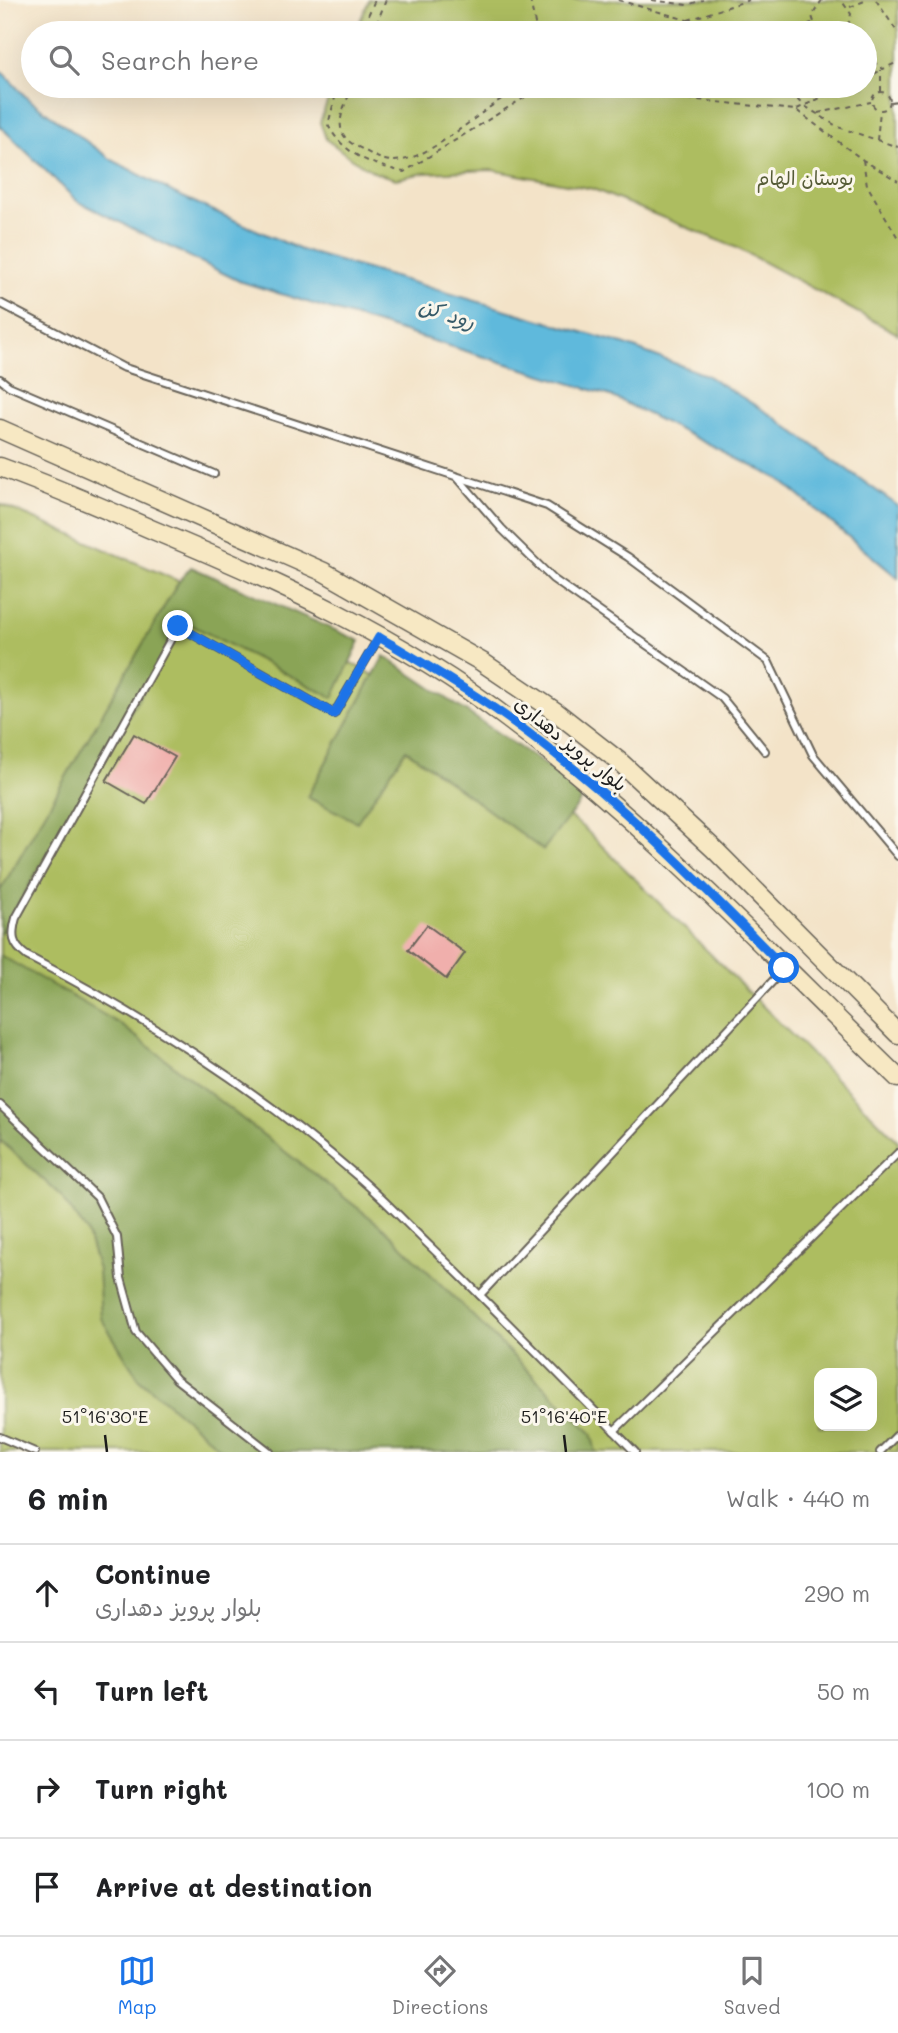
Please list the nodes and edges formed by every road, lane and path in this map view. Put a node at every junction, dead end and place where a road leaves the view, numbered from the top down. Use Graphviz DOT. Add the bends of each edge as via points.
graph roads {
  1 [pos="375,0"];
  2 [pos="386,0"];
  3 [pos="530,0"];
  4 [pos="618,0"];
  5 [pos="652,0"];
  6 [pos="703,0"];
  7 [pos="749,0"];
  8 [pos="822,0"];
  9 [pos="841,0"];
  10 [pos="867,0"];
  11 [pos="876,0"];
  12 [pos="849,8"];
  13 [pos="687,20"];
  14 [pos="365,21"];
  15 [pos="378,21"];
  16 [pos="534,21"];
  17 [pos="813,21"];
  18 [pos="849,21"];
  19 [pos="898,21"];
  20 [pos="893,26"];
  21 [pos="898,33"];
  22 [pos="898,62"];
  23 [pos="877,66"];
  24 [pos="882,70"];
  25 [pos="877,72"];
  26 [pos="881,92"];
  27 [pos="877,94"];
  28 [pos="335,98"];
  29 [pos="348,98"];
  30 [pos="506,98"];
  31 [pos="524,98"];
  32 [pos="678,98"];
  33 [pos="798,98"];
  34 [pos="819,98"];
  35 [pos="873,98"];
  36 [pos="898,101"];
  37 [pos="872,102"];
  38 [pos="890,102"];
  39 [pos="803,105"];
  40 [pos="796,110"];
  41 [pos="880,110"];
  42 [pos="816,113"];
  43 [pos="877,142"];
  44 [pos="898,147"];
  45 [pos="863,160"];
  46 [pos="898,181"];
  47 [pos="898,237"];
  48 [pos="0,303"];
  49 [pos="0,379"];
  50 [pos="0,429"];
  51 [pos="1,469"];
  52 [pos="214,474"];
  53 [pos="456,476"];
  54 [pos="379,637"];
  55 [pos="765,751"];
  56 [pos="898,856"];
  57 [pos="784,968"];
  58 [pos="898,1034"];
  59 [pos="898,1078"];
  60 [pos="0,1105"];
  61 [pos="898,1153"];
  62 [pos="480,1295"];
  63 [pos="614,1431"];
  64 [pos="898,1434"];
  65 [pos="0,1437"];
  66 [pos="35,1452"];
  67 [pos="270,1452"];
  68 [pos="635,1452"];
  69 [pos="880,1452"];
  1 -- 14 [label="path"];
  2 -- 15 [label="path"];
  3 -- 16 [label="path"];
  4 -- 13 [label="path"];
  5 -- 6 [label="path" via="687,5"];
  7 -- 13 [label="path"];
  8 -- 17 [label="path"];
  9 -- 12 [label="path"];
  10 -- 12 [label="path"];
  11 -- 20 [label="path"];
  12 -- 18 [label="path"];
  19 -- 20 [label="path"];
  20 -- 21 [label="path"];
  22 -- 24 [label="path"];
  23 -- 24 [label="path"];
  24 -- 25 [label="path"];
  24 -- 26 [label="path"];
  26 -- 27 [label="path"];
  26 -- 38 [label="path"];
  28 -- 31 [label="path" via="328,125 337,142 372,164 404,172"];
  29 -- 30 [label="path" via="339,122 351,143 386,160 410,161"];
  32 -- 40 [label="path"];
  33 -- 39 [label="path"];
  34 -- 39 [label="path"];
  35 -- 37 [label="path"];
  36 -- 38 [label="path"];
  37 -- 41 [label="path"];
  37 -- 42 [label="path"];
  38 -- 41 [label="path"];
  39 -- 40 [label="path"];
  39 -- 42 [label="path"];
  40 -- 45 [label="path"];
  41 -- 43 [label="path"];
  42 -- 43 [label="path"];
  43 -- 44 [label="path"];
  45 -- 46 [label="path"];
  45 -- 47 [label="path" via="867,185"];
  48 -- 53 [label="lane" via="122,367"];
  49 -- 52 [label="lane"];
  50 -- 58 [label="main road, بلوار پرویز دهداری" via="324,572 482,662 620,762 714,849"];
  51 -- 54 [label="main road, بلوار پرویز دهداری" via="219,557"];
  53 -- 55 [label="lane" via="553,579 722,698"];
  53 -- 56 [label="lane" via="547,506 628,557 768,661 813,755"];
  54 -- 57 [label="main road, بلوار پرویز دهداری" via="506,717 565,764 684,868"];
  54 -- 62 [label="lane" via="334,714 178,626 11,934 16,948 27,956 120,1005 290,1122 358,1177"];
  57 -- 59 [label="main road, بلوار پرویز دهداری"];
  57 -- 62 [label="lane"];
  60 -- 67 [label="lane" via="97,1197 117,1237 121,1278 136,1332 176,1379"];
  61 -- 63 [label="lane"];
  62 -- 63 [label="lane"];
  63 -- 68 [label="lane"];
  64 -- 69 [label="lane"];
  65 -- 66 [label="lane"];
}
